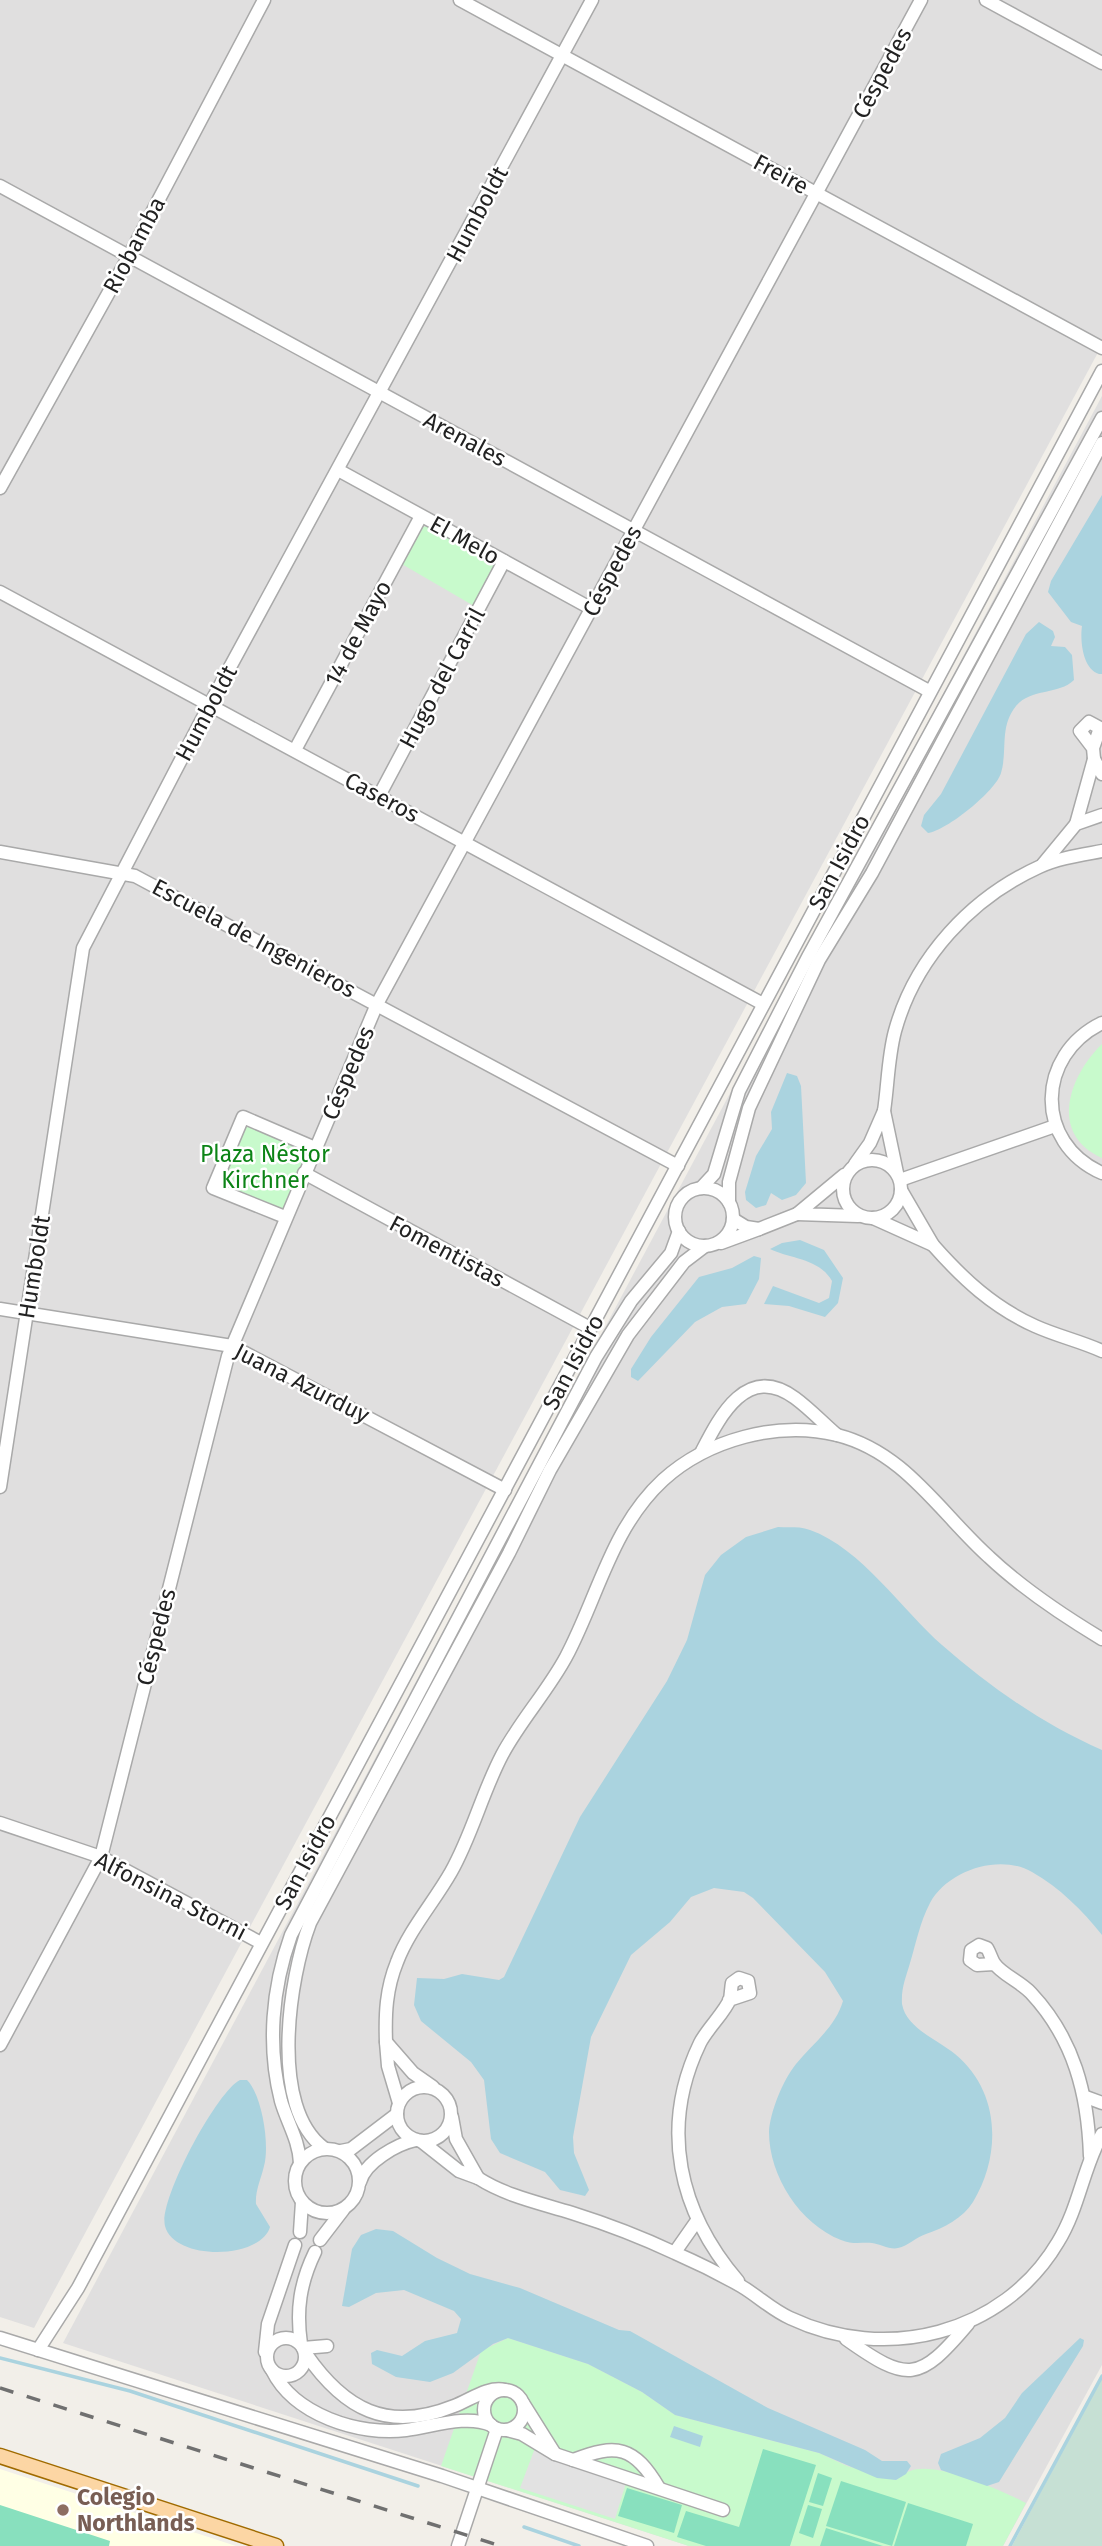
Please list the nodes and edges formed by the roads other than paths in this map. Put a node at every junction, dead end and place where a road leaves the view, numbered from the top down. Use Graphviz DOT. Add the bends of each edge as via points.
graph roads {
  1 [pos="264,0"];
  2 [pos="460,0"];
  3 [pos="593,0"];
  4 [pos="921,0"];
  5 [pos="986,0"];
  6 [pos="562,56"];
  7 [pos="1102,63"];
  8 [pos="0,186"];
  9 [pos="817,193"];
  10 [pos="129,256"];
  11 [pos="1102,348"];
  12 [pos="1102,372"];
  13 [pos="380,393"];
  14 [pos="1102,418"];
  15 [pos="1102,443"];
  16 [pos="338,470"];
  17 [pos="0,488"];
  18 [pos="421,516"];
  19 [pos="634,531"];
  20 [pos="504,561"];
  21 [pos="0,592"];
  22 [pos="592,609"];
  23 [pos="929,691"];
  24 [pos="210,704"];
  25 [pos="295,750"];
  26 [pos="1102,774"];
  27 [pos="379,796"];
  28 [pos="1102,815"];
  29 [pos="1076,824"];
  30 [pos="464,841"];
  31 [pos="1102,851"];
  32 [pos="0,852"];
  33 [pos="1042,865"];
  34 [pos="122,871"];
  35 [pos="825,937"];
  36 [pos="763,1003"];
  37 [pos="377,1004"];
  38 [pos="1102,1023"];
  39 [pos="884,1111"];
  40 [pos="1055,1126"];
  41 [pos="315,1148"];
  42 [pos="678,1166"];
  43 [pos="851,1168"];
  44 [pos="304,1173"];
  45 [pos="1102,1173"];
  46 [pos="899,1181"];
  47 [pos="701,1188"];
  48 [pos="729,1202"];
  49 [pos="797,1214"];
  50 [pos="285,1217"];
  51 [pos="868,1217"];
  52 [pos="733,1219"];
  53 [pos="760,1229"];
  54 [pos="678,1231"];
  55 [pos="933,1245"];
  56 [pos="710,1246"];
  57 [pos="0,1309"];
  58 [pos="27,1313"];
  59 [pos="590,1328"];
  60 [pos="232,1346"];
  61 [pos="1102,1351"];
  62 [pos="837,1435"];
  63 [pos="702,1451"];
  64 [pos="0,1486"];
  65 [pos="505,1490"];
  66 [pos="533,1492"];
  67 [pos="1102,1639"];
  68 [pos="0,1823"];
  69 [pos="101,1857"];
  70 [pos="304,1921"];
  71 [pos="261,1943"];
  72 [pos="994,1964"];
  73 [pos="729,2000"];
  74 [pos="386,2042"];
  75 [pos="0,2045"];
  76 [pos="436,2089"];
  77 [pos="1086,2097"];
  78 [pos="1102,2103"];
  79 [pos="398,2109"];
  80 [pos="452,2115"];
  81 [pos="1102,2134"];
  82 [pos="418,2141"];
  83 [pos="324,2148"];
  84 [pos="341,2151"];
  85 [pos="1090,2156"];
  86 [pos="300,2163"];
  87 [pos="478,2178"];
  88 [pos="359,2182"];
  89 [pos="302,2202"];
  90 [pos="344,2208"];
  91 [pos="696,2222"];
  92 [pos="675,2252"];
  93 [pos="287,2266"];
  94 [pos="306,2272"];
  95 [pos="742,2287"];
  96 [pos="972,2320"];
  97 [pos="843,2337"];
  98 [pos="0,2338"];
  99 [pos="327,2346"];
  100 [pos="303,2349"];
  101 [pos="38,2350"];
  102 [pos="269,2366"];
  103 [pos="505,2390"];
  104 [pos="521,2400"];
  105 [pos="498,2428"];
  106 [pos="555,2454"];
  107 [pos="0,2456"];
  108 [pos="573,2460"];
  109 [pos="478,2488"];
  110 [pos="659,2488"];
  111 [pos="723,2510"];
  112 [pos="276,2546"];
  113 [pos="458,2546"];
  114 [pos="647,2546"];
  1 -- 10 [label="street, Riobamba"];
  2 -- 6 [label="street, Freire"];
  3 -- 6 [label="street, Humboldt"];
  4 -- 9 [label="street, Céspedes"];
  5 -- 7 [label="street"];
  6 -- 9 [label="street, Freire"];
  6 -- 13 [label="street, Humboldt"];
  8 -- 10 [label="street, Arenales"];
  9 -- 11 [label="street, Freire"];
  9 -- 19 [label="street, Céspedes"];
  10 -- 13 [label="street, Arenales"];
  10 -- 17 [label="street, Riobamba"];
  12 -- 23 [label="street, San Isidro"];
  13 -- 16 [label="street, Humboldt"];
  13 -- 19 [label="street, Arenales"];
  14 -- 35 [label="street"];
  15 -- 35 [label="street" via="872,873"];
  16 -- 18 [label="street, El Melo"];
  16 -- 24 [label="street, Humboldt"];
  18 -- 20 [label="street, El Melo"];
  18 -- 25 [label="street, 14 de Mayo"];
  19 -- 22 [label="street, Céspedes"];
  19 -- 23 [label="street, Arenales"];
  20 -- 22 [label="street, El Melo"];
  20 -- 27 [label="street, Hugo del Carril"];
  21 -- 24 [label="street, Caseros"];
  22 -- 30 [label="street, Céspedes"];
  23 -- 36 [label="street, San Isidro"];
  24 -- 25 [label="street, Caseros"];
  24 -- 34 [label="street, Humboldt"];
  25 -- 27 [label="street, Caseros"];
  26 -- 29 [label="street" via="1093,754"];
  27 -- 30 [label="street, Caseros"];
  28 -- 29 [label="street"];
  29 -- 33 [label="street"];
  30 -- 36 [label="street, Caseros"];
  30 -- 37 [label="street, Céspedes"];
  31 -- 33 [label="street"];
  32 -- 34 [label="street, Escuela de Ingenieros"];
  33 -- 39 [label="street" via="977,905 923,968 895,1030"];
  34 -- 37 [label="street, Escuela de Ingenieros"];
  34 -- 58 [label="street, Humboldt" via="80,961"];
  35 -- 47 [label="street" via="739,1091 714,1174"];
  35 -- 48 [label="street" via="749,1108 729,1182"];
  36 -- 42 [label="street, San Isidro"];
  37 -- 41 [label="street, Céspedes"];
  37 -- 42 [label="street, Escuela de Ingenieros"];
  38 -- 40 [label="street" via="1073,1043 1060,1063 1052,1088"];
  39 -- 43 [label="street" via="870,1143"];
  39 -- 46 [label="street"];
  40 -- 45 [label="street" via="1080,1160"];
  40 -- 46 [label="street"];
  41 -- 44 [label="street, Céspedes"];
  41 -- 50 [label="street, Céspedes" via="243,1117 213,1188"];
  42 -- 59 [label="street, San Isidro"];
  43 -- 46 [label="street" via="875,1159 890,1166"];
  43 -- 49 [label="street"];
  43 -- 51 [label="street" via="842,1188 844,1198 849,1208"];
  44 -- 50 [label="street, Céspedes"];
  44 -- 59 [label="street, Fomentistas"];
  46 -- 51 [label="street" via="892,1209"];
  46 -- 55 [label="street"];
  47 -- 48 [label="street" via="718,1191"];
  47 -- 54 [label="street" via="687,1194 677,1206"];
  48 -- 52 [label="street"];
  49 -- 51 [label="street"];
  49 -- 53 [label="street"];
  50 -- 60 [label="street, Céspedes"];
  51 -- 55 [label="street"];
  52 -- 53 [label="street"];
  52 -- 56 [label="street" via="728,1234"];
  53 -- 56 [label="street"];
  54 -- 56 [label="street" via="690,1243"];
  54 -- 66 [label="street" via="671,1253 631,1300 602,1346"];
  55 -- 61 [label="street" via="963,1278 1002,1309"];
  56 -- 66 [label="street" via="684,1262 628,1335"];
  57 -- 58 [label="street, Juana Azurduy"];
  58 -- 60 [label="street, Juana Azurduy"];
  58 -- 64 [label="street, Humboldt"];
  59 -- 65 [label="street, San Isidro"];
  60 -- 65 [label="street, Juana Azurduy"];
  60 -- 69 [label="street, Céspedes"];
  62 -- 63 [label="street" via="760,1434"];
  62 -- 63 [label="street" via="795,1398 760,1388 726,1406"];
  62 -- 67 [label="street" via="900,1466 1015,1581"];
  63 -- 74 [label="street" via="665,1478 631,1517 576,1637 504,1751 453,1869 396,1965 387,1995"];
  65 -- 71 [label="street, San Isidro"];
  66 -- 70 [label="street"];
  68 -- 69 [label="street, Alfonsina Storni"];
  69 -- 71 [label="street, Alfonsina Storni"];
  69 -- 75 [label="street, Céspedes"];
  70 -- 83 [label="street" via="291,1993 290,2067 307,2128"];
  70 -- 86 [label="street" via="278,1978 273,2029 277,2080"];
  71 -- 101 [label="street, San Isidro" via="78,2288"];
  72 -- 77 [label="street" via="1031,1993 1058,2029"];
  73 -- 91 [label="street" via="700,2044 679,2114 680,2160"];
  74 -- 76 [label="street" via="413,2073"];
  74 -- 79 [label="street"];
  76 -- 79 [label="street" via="417,2088 404,2095"];
  76 -- 80 [label="street" via="448,2100"];
  77 -- 78 [label="street"];
  77 -- 85 [label="street"];
  79 -- 82 [label="street" via="404,2132"];
  79 -- 84 [label="street" via="351,2149"];
  80 -- 82 [label="street" via="440,2136"];
  80 -- 87 [label="street" via="456,2139"];
  81 -- 85 [label="street"];
  82 -- 87 [label="street" via="459,2171"];
  82 -- 88 [label="street" via="406,2142 365,2169"];
  83 -- 84 [label="street"];
  83 -- 86 [label="street"];
  84 -- 88 [label="street" via="355,2164"];
  85 -- 96 [label="street" via="1076,2204 1050,2255 1023,2284"];
  86 -- 89 [label="street" via="295,2186"];
  87 -- 92 [label="street" via="508,2194 599,2221"];
  88 -- 90 [label="street"];
  89 -- 90 [label="street" via="322,2213"];
  89 -- 93 [label="street" via="297,2239"];
  90 -- 94 [label="street" via="330,2222"];
  91 -- 92 [label="street"];
  91 -- 95 [label="street"];
  92 -- 95 [label="street"];
  93 -- 94 [label="street"];
  93 -- 102 [label="street" via="268,2324"];
  94 -- 100 [label="street" via="299,2303"];
  95 -- 97 [label="street" via="787,2317"];
  96 -- 97 [label="street" via="947,2331 899,2340"];
  96 -- 97 [label="street" via="940,2357 915,2370 884,2365"];
  98 -- 101 [label="street"];
  99 -- 100 [label="street"];
  100 -- 102 [label="street" via="292,2339 278,2340 270,2347"];
  100 -- 102 [label="street" via="304,2365 295,2375 281,2376"];
  100 -- 103 [label="street" via="343,2399 389,2416 432,2413 491,2389"];
  101 -- 109 [label="street"];
  102 -- 105 [label="street" via="297,2401 353,2426 386,2432 468,2421"];
  103 -- 104 [label="street"];
  103 -- 105 [label="street" via="491,2394 485,2402 484,2413"];
  104 -- 105 [label="street" via="522,2418"];
  104 -- 106 [label="street"];
  105 -- 106 [label="street" via="522,2434"];
  105 -- 109 [label="street"];
  106 -- 108 [label="street"];
  107 -- 112 [label="main road"];
  108 -- 110 [label="street"];
  108 -- 110 [label="street" via="604,2449 622,2450 641,2464"];
  109 -- 113 [label="street"];
  109 -- 114 [label="street"];
  110 -- 111 [label="street"];
}
